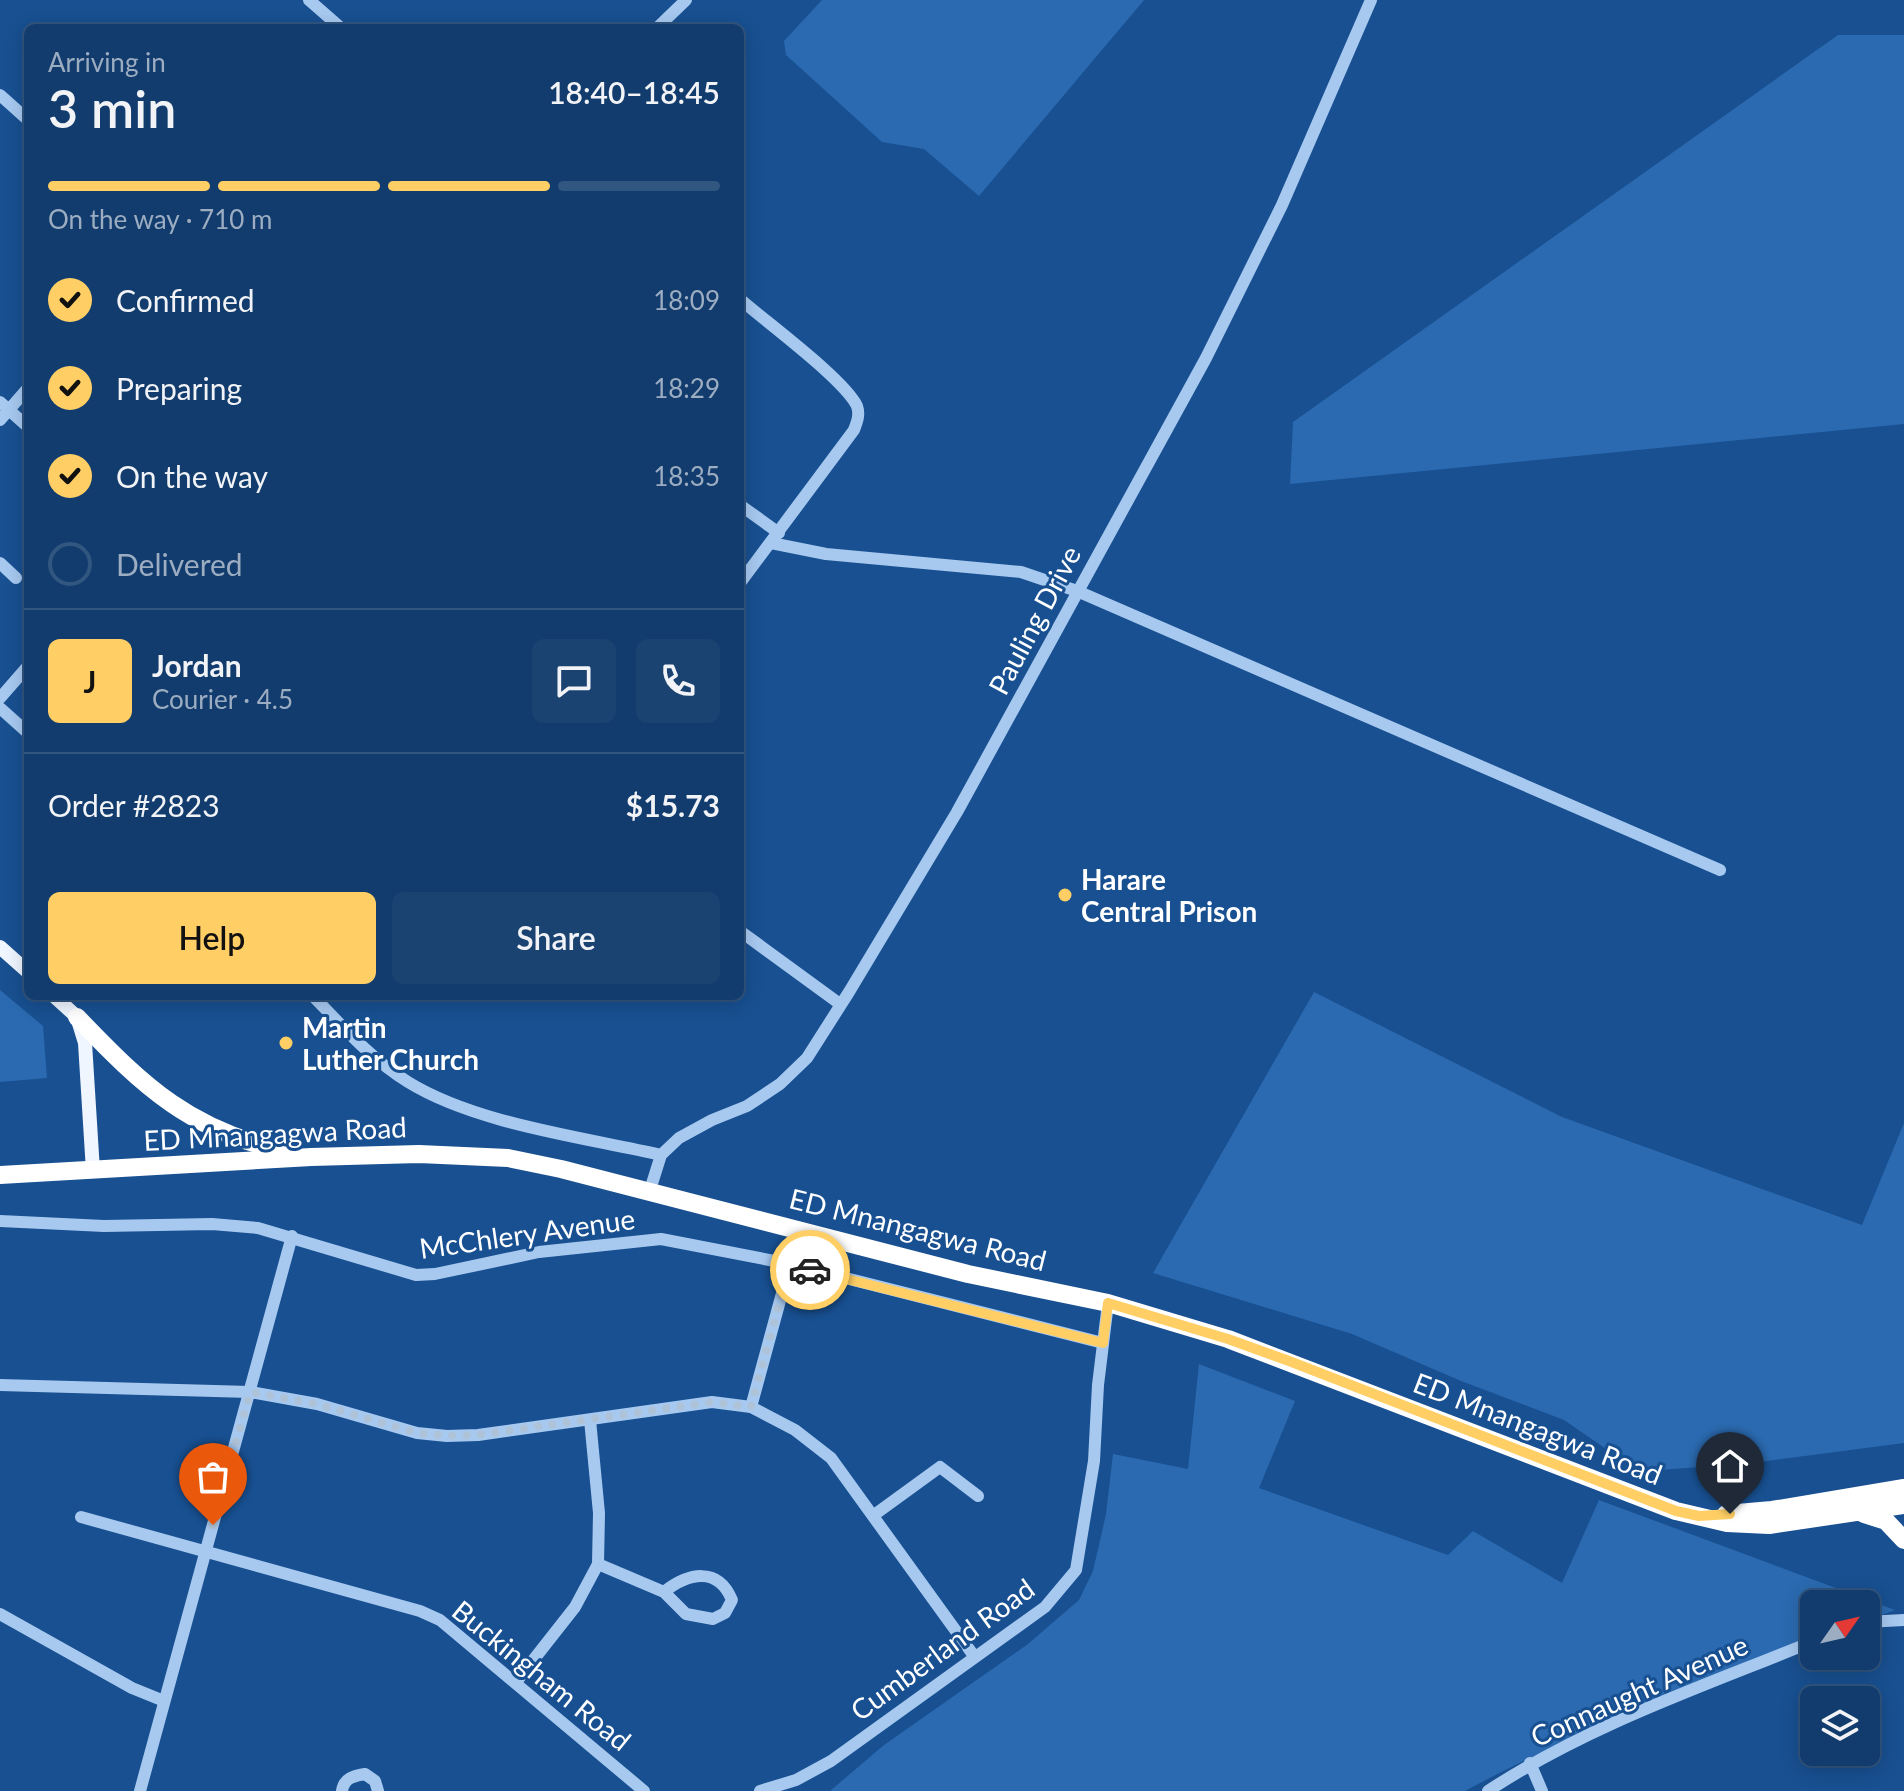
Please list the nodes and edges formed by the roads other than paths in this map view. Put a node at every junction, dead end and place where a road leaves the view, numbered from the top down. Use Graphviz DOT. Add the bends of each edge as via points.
graph roads {
  1 [pos="309,0"];
  2 [pos="686,0"];
  3 [pos="1371,0"];
  4 [pos="336,24"];
  5 [pos="661,24"];
  6 [pos="0,95"];
  7 [pos="24,116"];
  8 [pos="744,302"];
  9 [pos="24,392"];
  10 [pos="3,411"];
  11 [pos="24,424"];
  12 [pos="744,509"];
  13 [pos="775,538"];
  14 [pos="0,563"];
  15 [pos="16,578"];
  16 [pos="744,578"];
  17 [pos="1077,591"];
  18 [pos="24,671"];
  19 [pos="0,698"];
  20 [pos="0,708"];
  21 [pos="24,729"];
  22 [pos="1720,870"];
  23 [pos="744,934"];
  24 [pos="0,947"];
  25 [pos="24,968"];
  26 [pos="58,1000"];
  27 [pos="317,1000"];
  28 [pos="840,1004"];
  29 [pos="77,1017"];
  30 [pos="661,1155"];
  31 [pos="311,1157"];
  32 [pos="93,1171"];
  33 [pos="0,1175"];
  34 [pos="650,1190"];
  35 [pos="0,1221"];
  36 [pos="292,1236"];
  37 [pos="790,1264"];
  38 [pos="1108,1303"];
  39 [pos="1103,1343"];
  40 [pos="0,1385"];
  41 [pos="250,1392"];
  42 [pos="751,1407"];
  43 [pos="590,1420"];
  44 [pos="1904,1488"];
  45 [pos="978,1496"];
  46 [pos="1904,1505"];
  47 [pos="1859,1513"];
  48 [pos="874,1515"];
  49 [pos="1699,1516"];
  50 [pos="81,1517"];
  51 [pos="1904,1540"];
  52 [pos="205,1551"];
  53 [pos="598,1564"];
  54 [pos="664,1592"];
  55 [pos="0,1614"];
  56 [pos="1904,1620"];
  57 [pos="1880,1621"];
  58 [pos="1800,1647"];
  59 [pos="974,1656"];
  60 [pos="516,1682"];
  61 [pos="164,1701"];
  62 [pos="1530,1763"];
  63 [pos="140,1791"];
  64 [pos="342,1791"];
  65 [pos="378,1791"];
  66 [pos="644,1791"];
  67 [pos="760,1791"];
  68 [pos="1488,1791"];
  69 [pos="1542,1791"];
  1 -- 4 [label="street"];
  2 -- 5 [label="street"];
  3 -- 17 [label="street, Pauling Drive" via="1282,205 1206,358"];
  6 -- 7 [label="street"];
  8 -- 13 [label="street" via="843,386 859,418"];
  9 -- 10 [label="street"];
  10 -- 11 [label="street"];
  12 -- 13 [label="street"];
  13 -- 16 [label="street"];
  13 -- 17 [label="street" via="826,554 1021,572"];
  14 -- 15 [label="street"];
  17 -- 22 [label="street"];
  17 -- 28 [label="street, Pauling Drive" via="957,812"];
  18 -- 19 [label="street"];
  20 -- 21 [label="street"];
  23 -- 28 [label="street"];
  24 -- 25 [label="main road"];
  26 -- 29 [label="main road"];
  27 -- 30 [label="street" via="408,1082 454,1105"];
  28 -- 30 [label="street, Pauling Drive" via="807,1058 780,1084 679,1138"];
  29 -- 31 [label="highway" via="119,1061 199,1122 244,1141"];
  29 -- 32 [label="main road" via="87,1053"];
  30 -- 34 [label="street"];
  31 -- 32 [label="highway, ED Mnangagwa Road"];
  31 -- 34 [label="highway, ED Mnangagwa Road" via="508,1158"];
  32 -- 33 [label="highway, ED Mnangagwa Road"];
  34 -- 38 [label="highway, ED Mnangagwa Road" via="968,1274"];
  35 -- 36 [label="street, McChlery Avenue" via="212,1224"];
  36 -- 37 [label="street, McChlery Avenue" via="416,1275 539,1252 661,1239"];
  36 -- 41 [label="street"];
  37 -- 39 [label="street, McChlery Avenue"];
  37 -- 42 [label="street"];
  38 -- 39 [label="street, Cumberland Road"];
  38 -- 49 [label="highway, ED Mnangagwa Road" via="1228,1339"];
  39 -- 59 [label="street, Cumberland Road" via="1094,1461 1076,1570 1045,1607"];
  40 -- 41 [label="street"];
  41 -- 43 [label="street" via="447,1436"];
  41 -- 52 [label="street"];
  42 -- 43 [label="street" via="712,1402"];
  42 -- 48 [label="street" via="795,1430 831,1458"];
  43 -- 53 [label="street"];
  44 -- 49 [label="highway, ED Mnangagwa Road"];
  45 -- 48 [label="street" via="940,1467"];
  46 -- 47 [label="highway, ED Mnangagwa Road"];
  47 -- 49 [label="highway, ED Mnangagwa Road" via="1769,1525"];
  47 -- 51 [label="highway" via="1886,1521"];
  48 -- 59 [label="street"];
  50 -- 52 [label="street, Buckingham Road"];
  52 -- 60 [label="street, Buckingham Road" via="420,1611 440,1620"];
  52 -- 61 [label="street"];
  53 -- 54 [label="street"];
  53 -- 60 [label="street" via="575,1607"];
  54 -- 54 [label="street" via="689,1577 705,1576 727,1587 732,1600 725,1613 713,1619 686,1614"];
  55 -- 61 [label="street"];
  56 -- 57 [label="street"];
  58 -- 62 [label="street, Connaught Avenue" via="1601,1728"];
  59 -- 67 [label="street, Cumberland Road" via="814,1772"];
  60 -- 66 [label="street, Buckingham Road"];
  61 -- 63 [label="street"];
  62 -- 68 [label="street, Connaught Avenue"];
  62 -- 69 [label="street"];
  64 -- 65 [label="street" via="353,1776 365,1774"];
}
